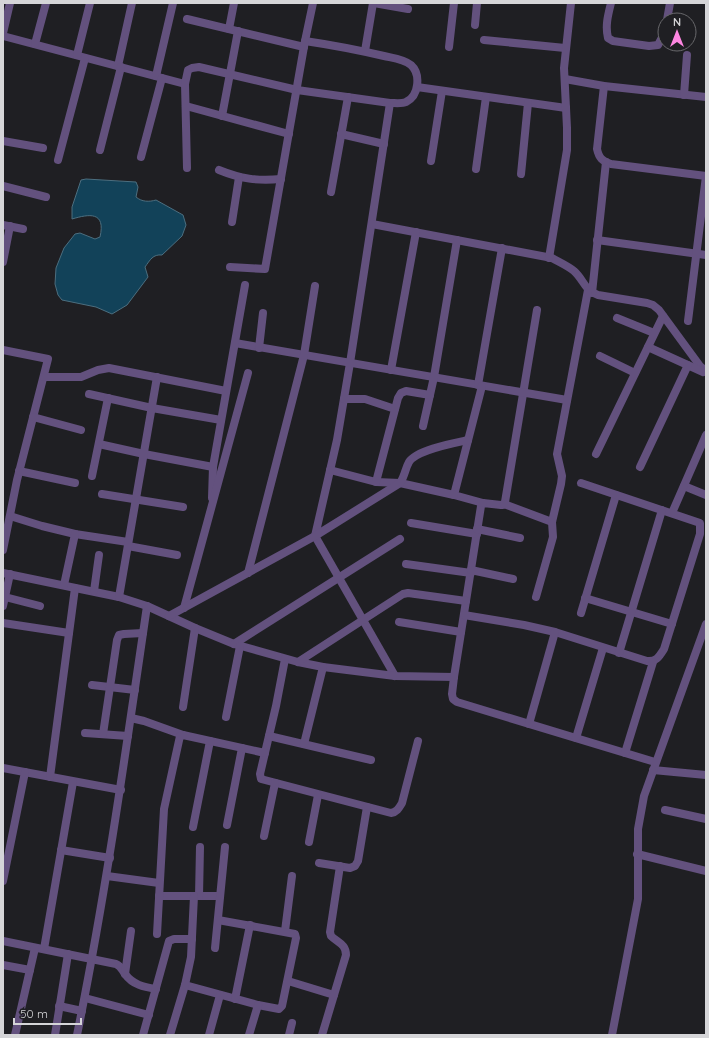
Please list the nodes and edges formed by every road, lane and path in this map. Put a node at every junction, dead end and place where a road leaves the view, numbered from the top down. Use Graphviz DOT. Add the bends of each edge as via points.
graph roads {
  1 [pos="10,3"];
  2 [pos="46,3"];
  3 [pos="90,3"];
  4 [pos="132,3"];
  5 [pos="173,3"];
  6 [pos="234,3"];
  7 [pos="312,3"];
  8 [pos="374,3"];
  9 [pos="454,3"];
  10 [pos="477,3"];
  11 [pos="571,3"];
  12 [pos="611,3"];
  13 [pos="408,9"];
  14 [pos="187,19"];
  15 [pos="475,25"];
  16 [pos="229,29"];
  17 [pos="238,31"];
  18 [pos="3,33"];
  19 [pos="3,36"];
  20 [pos="484,40"];
  21 [pos="35,44"];
  22 [pos="305,44"];
  23 [pos="657,45"];
  24 [pos="449,47"];
  25 [pos="565,48"];
  26 [pos="365,51"];
  27 [pos="687,55"];
  28 [pos="81,56"];
  29 [pos="119,66"];
  30 [pos="230,74"];
  31 [pos="159,77"];
  32 [pos="565,78"];
  33 [pos="185,84"];
  34 [pos="604,86"];
  35 [pos="417,87"];
  36 [pos="297,90"];
  37 [pos="442,90"];
  38 [pos="684,94"];
  39 [pos="348,97"];
  40 [pos="486,97"];
  41 [pos="706,97"];
  42 [pos="528,102"];
  43 [pos="390,103"];
  44 [pos="186,106"];
  45 [pos="566,108"];
  46 [pos="222,116"];
  47 [pos="289,134"];
  48 [pos="341,134"];
  49 [pos="3,141"];
  50 [pos="384,144"];
  51 [pos="43,148"];
  52 [pos="100,150"];
  53 [pos="142,157"];
  54 [pos="58,160"];
  55 [pos="431,161"];
  56 [pos="606,162"];
  57 [pos="186,168"];
  58 [pos="476,169"];
  59 [pos="219,170"];
  60 [pos="521,174"];
  61 [pos="706,176"];
  62 [pos="239,177"];
  63 [pos="281,179"];
  64 [pos="3,186"];
  65 [pos="331,192"];
  66 [pos="46,197"];
  67 [pos="232,222"];
  68 [pos="372,224"];
  69 [pos="7,226"];
  70 [pos="23,229"];
  71 [pos="416,232"];
  72 [pos="457,240"];
  73 [pos="597,240"];
  74 [pos="502,248"];
  75 [pos="697,254"];
  76 [pos="706,255"];
  77 [pos="549,258"];
  78 [pos="3,262"];
  79 [pos="230,267"];
  80 [pos="246,285"];
  81 [pos="315,286"];
  82 [pos="590,291"];
  83 [pos="537,310"];
  84 [pos="263,313"];
  85 [pos="663,316"];
  86 [pos="617,318"];
  87 [pos="688,321"];
  88 [pos="654,333"];
  89 [pos="235,343"];
  90 [pos="648,347"];
  91 [pos="259,348"];
  92 [pos="3,350"];
  93 [pos="304,355"];
  94 [pos="600,356"];
  95 [pos="350,363"];
  96 [pos="688,365"];
  97 [pos="391,370"];
  98 [pos="706,372"];
  99 [pos="248,373"];
  100 [pos="635,373"];
  101 [pos="44,377"];
  102 [pos="157,377"];
  103 [pos="434,377"];
  104 [pos="480,385"];
  105 [pos="226,390"];
  106 [pos="524,393"];
  107 [pos="89,394"];
  108 [pos="430,395"];
  109 [pos="108,398"];
  110 [pos="344,399"];
  111 [pos="567,400"];
  112 [pos="152,408"];
  113 [pos="395,409"];
  114 [pos="34,417"];
  115 [pos="221,420"];
  116 [pos="423,426"];
  117 [pos="81,430"];
  118 [pos="706,435"];
  119 [pos="468,440"];
  120 [pos="99,444"];
  121 [pos="144,454"];
  122 [pos="596,454"];
  123 [pos="212,467"];
  124 [pos="640,467"];
  125 [pos="330,470"];
  126 [pos="19,471"];
  127 [pos="92,476"];
  128 [pos="376,482"];
  129 [pos="75,483"];
  130 [pos="400,483"];
  131 [pos="581,483"];
  132 [pos="684,486"];
  133 [pos="102,494"];
  134 [pos="454,495"];
  135 [pos="616,495"];
  136 [pos="706,495"];
  137 [pos="136,500"];
  138 [pos="483,502"];
  139 [pos="212,504"];
  140 [pos="504,504"];
  141 [pos="183,507"];
  142 [pos="662,510"];
  143 [pos="672,513"];
  144 [pos="10,516"];
  145 [pos="552,522"];
  146 [pos="411,523"];
  147 [pos="477,532"];
  148 [pos="75,534"];
  149 [pos="315,536"];
  150 [pos="520,538"];
  151 [pos="400,539"];
  152 [pos="128,544"];
  153 [pos="3,550"];
  154 [pos="99,555"];
  155 [pos="177,555"];
  156 [pos="406,564"];
  157 [pos="248,572"];
  158 [pos="471,572"];
  159 [pos="6,574"];
  160 [pos="339,577"];
  161 [pos="513,580"];
  162 [pos="64,585"];
  163 [pos="75,588"];
  164 [pos="94,592"];
  165 [pos="536,596"];
  166 [pos="119,597"];
  167 [pos="585,598"];
  168 [pos="466,601"];
  169 [pos="4,602"];
  170 [pos="40,606"];
  171 [pos="148,606"];
  172 [pos="184,608"];
  173 [pos="632,612"];
  174 [pos="581,613"];
  175 [pos="464,615"];
  176 [pos="169,616"];
  177 [pos="362,619"];
  178 [pos="399,622"];
  179 [pos="3,623"];
  180 [pos="672,624"];
  181 [pos="706,624"];
  182 [pos="195,628"];
  183 [pos="461,632"];
  184 [pos="555,632"];
  185 [pos="69,633"];
  186 [pos="143,633"];
  187 [pos="237,645"];
  188 [pos="604,648"];
  189 [pos="620,653"];
  190 [pos="285,659"];
  191 [pos="298,662"];
  192 [pos="653,662"];
  193 [pos="323,667"];
  194 [pos="394,676"];
  195 [pos="454,677"];
  196 [pos="92,685"];
  197 [pos="110,687"];
  198 [pos="135,690"];
  199 [pos="184,707"];
  200 [pos="226,717"];
  201 [pos="131,718"];
  202 [pos="529,724"];
  203 [pos="85,732"];
  204 [pos="103,734"];
  205 [pos="184,735"];
  206 [pos="128,736"];
  207 [pos="269,736"];
  208 [pos="576,738"];
  209 [pos="210,741"];
  210 [pos="418,741"];
  211 [pos="304,744"];
  212 [pos="242,748"];
  213 [pos="265,753"];
  214 [pos="625,753"];
  215 [pos="371,760"];
  216 [pos="654,766"];
  217 [pos="3,768"];
  218 [pos="25,772"];
  219 [pos="706,775"];
  220 [pos="50,777"];
  221 [pos="73,782"];
  222 [pos="275,783"];
  223 [pos="121,790"];
  224 [pos="318,795"];
  225 [pos="367,807"];
  226 [pos="664,810"];
  227 [pos="706,819"];
  228 [pos="227,825"];
  229 [pos="193,827"];
  230 [pos="264,836"];
  231 [pos="309,842"];
  232 [pos="200,847"];
  233 [pos="225,847"];
  234 [pos="61,850"];
  235 [pos="637,854"];
  236 [pos="110,858"];
  237 [pos="319,863"];
  238 [pos="340,866"];
  239 [pos="706,871"];
  240 [pos="107,876"];
  241 [pos="292,876"];
  242 [pos="3,881"];
  243 [pos="159,883"];
  244 [pos="159,896"];
  245 [pos="196,896"];
  246 [pos="220,896"];
  247 [pos="218,920"];
  248 [pos="250,925"];
  249 [pos="131,931"];
  250 [pos="285,931"];
  251 [pos="157,934"];
  252 [pos="192,939"];
  253 [pos="3,941"];
  254 [pos="35,948"];
  255 [pos="215,948"];
  256 [pos="44,949"];
  257 [pos="68,954"];
  258 [pos="93,959"];
  259 [pos="3,965"];
  260 [pos="30,970"];
  261 [pos="124,974"];
  262 [pos="288,981"];
  263 [pos="185,985"];
  264 [pos="156,989"];
  265 [pos="220,995"];
  266 [pos="334,995"];
  267 [pos="85,998"];
  268 [pos="235,999"];
  269 [pos="258,1005"];
  270 [pos="59,1006"];
  271 [pos="82,1012"];
  272 [pos="149,1015"];
  273 [pos="292,1023"];
  274 [pos="15,1035"];
  275 [pos="55,1035"];
  276 [pos="78,1035"];
  277 [pos="143,1035"];
  278 [pos="170,1035"];
  279 [pos="209,1035"];
  280 [pos="249,1035"];
  281 [pos="289,1035"];
  282 [pos="322,1035"];
  283 [pos="612,1035"];
  1 -- 18 [label="street"];
  2 -- 21 [label="street"];
  3 -- 28 [label="street"];
  4 -- 29 [label="street"];
  5 -- 31 [label="street"];
  6 -- 16 [label="street"];
  7 -- 22 [label="street"];
  8 -- 13 [label="street"];
  8 -- 26 [label="street"];
  9 -- 24 [label="street"];
  10 -- 15 [label="street"];
  11 -- 25 [label="street"];
  12 -- 23 [label="street" via="606,26 608,38 613,41"];
  14 -- 16 [label="street"];
  16 -- 17 [label="street"];
  17 -- 22 [label="street"];
  17 -- 30 [label="street"];
  19 -- 21 [label="street"];
  20 -- 25 [label="street"];
  21 -- 28 [label="street"];
  22 -- 26 [label="street"];
  22 -- 36 [label="street"];
  25 -- 32 [label="street"];
  26 -- 35 [label="street" via="408,63 416,72"];
  27 -- 38 [label="street"];
  28 -- 29 [label="street"];
  28 -- 54 [label="street"];
  29 -- 31 [label="street"];
  29 -- 52 [label="street"];
  30 -- 33 [label="street" via="199,67 192,68 188,70"];
  30 -- 36 [label="street"];
  30 -- 46 [label="street"];
  31 -- 33 [label="street"];
  31 -- 53 [label="street"];
  32 -- 34 [label="street"];
  32 -- 45 [label="street"];
  33 -- 44 [label="street"];
  34 -- 38 [label="street"];
  34 -- 56 [label="street" via="597,149 602,161"];
  35 -- 37 [label="street"];
  35 -- 43 [label="street" via="415,94 405,103"];
  36 -- 39 [label="street"];
  36 -- 47 [label="street"];
  37 -- 40 [label="street"];
  37 -- 55 [label="street"];
  38 -- 41 [label="street"];
  39 -- 43 [label="street"];
  39 -- 48 [label="street"];
  40 -- 42 [label="street"];
  40 -- 58 [label="street"];
  42 -- 45 [label="street"];
  42 -- 60 [label="street"];
  43 -- 50 [label="street"];
  44 -- 46 [label="street"];
  44 -- 57 [label="street"];
  45 -- 77 [label="street" via="567,150"];
  46 -- 47 [label="street"];
  47 -- 63 [label="street"];
  48 -- 50 [label="street"];
  48 -- 65 [label="street"];
  49 -- 51 [label="street"];
  50 -- 68 [label="street"];
  56 -- 61 [label="street"];
  56 -- 73 [label="street"];
  59 -- 62 [label="street"];
  61 -- 75 [label="street"];
  62 -- 63 [label="street" via="249,180"];
  62 -- 67 [label="street"];
  63 -- 79 [label="street" via="265,269"];
  64 -- 66 [label="street"];
  68 -- 71 [label="street"];
  68 -- 95 [label="street"];
  69 -- 70 [label="street"];
  69 -- 78 [label="street"];
  71 -- 72 [label="street"];
  71 -- 97 [label="street"];
  72 -- 74 [label="street"];
  72 -- 103 [label="street"];
  73 -- 75 [label="street"];
  73 -- 82 [label="street"];
  74 -- 77 [label="street"];
  74 -- 104 [label="street"];
  75 -- 76 [label="street"];
  75 -- 87 [label="street"];
  77 -- 82 [label="street" via="574,271"];
  80 -- 89 [label="street"];
  81 -- 93 [label="street"];
  82 -- 85 [label="street" via="598,296 653,305"];
  82 -- 111 [label="street"];
  83 -- 106 [label="street"];
  84 -- 91 [label="street"];
  85 -- 88 [label="street"];
  85 -- 98 [label="street"];
  86 -- 88 [label="street"];
  88 -- 90 [label="street"];
  89 -- 91 [label="street"];
  89 -- 105 [label="street"];
  90 -- 96 [label="street"];
  90 -- 100 [label="street"];
  91 -- 93 [label="street"];
  92 -- 101 [label="street" via="48,359"];
  93 -- 95 [label="street"];
  93 -- 157 [label="street"];
  94 -- 100 [label="street"];
  95 -- 97 [label="street"];
  95 -- 110 [label="street"];
  96 -- 98 [label="street"];
  96 -- 124 [label="street"];
  97 -- 103 [label="street"];
  99 -- 139 [label="street"];
  100 -- 122 [label="street"];
  101 -- 102 [label="street" via="81,377 109,368"];
  101 -- 114 [label="street"];
  102 -- 105 [label="street"];
  102 -- 112 [label="street"];
  103 -- 104 [label="street"];
  103 -- 108 [label="street"];
  104 -- 106 [label="street"];
  104 -- 119 [label="street"];
  105 -- 115 [label="street"];
  106 -- 111 [label="street"];
  106 -- 140 [label="street"];
  107 -- 109 [label="street"];
  108 -- 113 [label="street" via="406,391 401,393"];
  108 -- 116 [label="street"];
  109 -- 112 [label="street"];
  109 -- 120 [label="street"];
  110 -- 113 [label="street" via="366,399"];
  110 -- 125 [label="street"];
  111 -- 145 [label="street" via="558,454 562,476"];
  112 -- 115 [label="street"];
  112 -- 121 [label="street"];
  113 -- 128 [label="street"];
  114 -- 117 [label="street"];
  114 -- 126 [label="street"];
  115 -- 123 [label="street"];
  118 -- 132 [label="street"];
  119 -- 130 [label="street" via="419,454 409,461"];
  119 -- 134 [label="street"];
  120 -- 121 [label="street"];
  120 -- 127 [label="street"];
  121 -- 123 [label="street"];
  121 -- 137 [label="street"];
  123 -- 139 [label="street"];
  125 -- 128 [label="street"];
  125 -- 149 [label="street"];
  126 -- 129 [label="street"];
  126 -- 144 [label="street"];
  128 -- 130 [label="street"];
  130 -- 134 [label="street"];
  130 -- 149 [label="street"];
  131 -- 135 [label="street"];
  132 -- 136 [label="street"];
  132 -- 143 [label="street"];
  133 -- 137 [label="street"];
  134 -- 138 [label="street"];
  135 -- 142 [label="street"];
  135 -- 167 [label="street"];
  137 -- 141 [label="street"];
  137 -- 152 [label="street"];
  138 -- 140 [label="street"];
  138 -- 147 [label="street"];
  139 -- 172 [label="street"];
  140 -- 145 [label="street"];
  142 -- 143 [label="street"];
  142 -- 173 [label="street"];
  143 -- 180 [label="street" via="697,521 701,526"];
  144 -- 148 [label="street"];
  144 -- 153 [label="street"];
  145 -- 165 [label="street" via="553,537"];
  146 -- 147 [label="street"];
  147 -- 150 [label="street"];
  147 -- 158 [label="street"];
  148 -- 152 [label="street"];
  148 -- 162 [label="street"];
  149 -- 157 [label="street"];
  149 -- 160 [label="street"];
  151 -- 160 [label="street"];
  152 -- 155 [label="street"];
  152 -- 166 [label="street"];
  154 -- 164 [label="street"];
  156 -- 158 [label="street"];
  157 -- 172 [label="street"];
  158 -- 161 [label="street"];
  158 -- 168 [label="street"];
  159 -- 162 [label="street"];
  159 -- 169 [label="street"];
  160 -- 177 [label="street"];
  160 -- 187 [label="street"];
  162 -- 163 [label="street"];
  163 -- 164 [label="street"];
  163 -- 185 [label="street"];
  164 -- 166 [label="street"];
  166 -- 171 [label="street"];
  167 -- 173 [label="street"];
  167 -- 174 [label="street"];
  168 -- 175 [label="street"];
  168 -- 177 [label="street" via="408,593"];
  169 -- 170 [label="street"];
  171 -- 176 [label="street"];
  171 -- 186 [label="street"];
  172 -- 176 [label="street"];
  173 -- 180 [label="street"];
  173 -- 189 [label="street"];
  175 -- 183 [label="street"];
  175 -- 184 [label="street"];
  176 -- 182 [label="street"];
  177 -- 191 [label="street"];
  177 -- 194 [label="street"];
  178 -- 183 [label="street"];
  179 -- 185 [label="street"];
  180 -- 192 [label="street" via="664,649"];
  181 -- 216 [label="street"];
  182 -- 187 [label="street"];
  182 -- 199 [label="street"];
  183 -- 195 [label="street"];
  184 -- 188 [label="street"];
  184 -- 202 [label="street"];
  185 -- 220 [label="street"];
  186 -- 197 [label="street" via="119,635"];
  186 -- 198 [label="street"];
  187 -- 190 [label="street"];
  187 -- 200 [label="street"];
  188 -- 189 [label="street"];
  188 -- 208 [label="street"];
  189 -- 192 [label="street"];
  190 -- 191 [label="street"];
  190 -- 207 [label="street"];
  191 -- 193 [label="street"];
  192 -- 214 [label="street"];
  193 -- 194 [label="street"];
  193 -- 211 [label="street"];
  194 -- 195 [label="street"];
  195 -- 202 [label="street" via="452,694 457,702"];
  196 -- 197 [label="street"];
  197 -- 198 [label="street"];
  197 -- 204 [label="street"];
  198 -- 201 [label="street"];
  201 -- 205 [label="street"];
  201 -- 206 [label="street"];
  202 -- 208 [label="street"];
  203 -- 204 [label="street"];
  204 -- 206 [label="street"];
  205 -- 209 [label="street"];
  205 -- 243 [label="street" via="178,739 164,809"];
  206 -- 223 [label="street"];
  207 -- 211 [label="street"];
  207 -- 213 [label="street"];
  208 -- 214 [label="street"];
  209 -- 212 [label="street"];
  209 -- 229 [label="street"];
  210 -- 225 [label="street" via="399,809 391,814"];
  211 -- 215 [label="street"];
  212 -- 213 [label="street"];
  212 -- 228 [label="street"];
  213 -- 222 [label="street" via="261,778"];
  214 -- 216 [label="street"];
  216 -- 219 [label="street"];
  216 -- 235 [label="street" via="644,796 638,829"];
  217 -- 218 [label="street"];
  218 -- 220 [label="street"];
  218 -- 242 [label="street"];
  220 -- 221 [label="street"];
  221 -- 223 [label="street"];
  221 -- 234 [label="street"];
  222 -- 224 [label="street"];
  222 -- 230 [label="street"];
  223 -- 236 [label="street"];
  224 -- 225 [label="street"];
  224 -- 231 [label="street"];
  225 -- 238 [label="street" via="356,866"];
  226 -- 227 [label="street"];
  232 -- 245 [label="street"];
  233 -- 246 [label="street"];
  234 -- 236 [label="street"];
  234 -- 256 [label="street"];
  235 -- 239 [label="street"];
  235 -- 283 [label="street" via="638,899"];
  236 -- 240 [label="street"];
  237 -- 238 [label="street"];
  238 -- 266 [label="street" via="330,932 331,936 344,945 346,955"];
  240 -- 243 [label="street"];
  240 -- 258 [label="street"];
  241 -- 250 [label="street"];
  243 -- 244 [label="street"];
  244 -- 245 [label="street"];
  244 -- 251 [label="street"];
  245 -- 246 [label="street"];
  245 -- 252 [label="street"];
  246 -- 247 [label="street"];
  247 -- 248 [label="street"];
  247 -- 255 [label="street"];
  248 -- 250 [label="street"];
  248 -- 268 [label="street"];
  249 -- 261 [label="street"];
  250 -- 262 [label="street" via="296,936"];
  252 -- 263 [label="street"];
  252 -- 264 [label="street" via="169,941"];
  253 -- 254 [label="street"];
  254 -- 256 [label="street"];
  254 -- 260 [label="street"];
  256 -- 257 [label="street"];
  257 -- 258 [label="street"];
  257 -- 270 [label="street"];
  258 -- 261 [label="street" via="119,965"];
  258 -- 267 [label="street"];
  259 -- 260 [label="street"];
  260 -- 274 [label="street"];
  261 -- 264 [label="street" via="141,987"];
  262 -- 266 [label="street"];
  262 -- 269 [label="street" via="281,1008"];
  263 -- 265 [label="street"];
  263 -- 278 [label="street"];
  264 -- 272 [label="street"];
  265 -- 268 [label="street"];
  265 -- 279 [label="street"];
  266 -- 282 [label="street"];
  267 -- 271 [label="street"];
  267 -- 272 [label="street"];
  268 -- 269 [label="street"];
  269 -- 280 [label="street"];
  270 -- 271 [label="street"];
  270 -- 275 [label="street"];
  271 -- 276 [label="street"];
  272 -- 277 [label="street"];
  273 -- 281 [label="street"];
}
